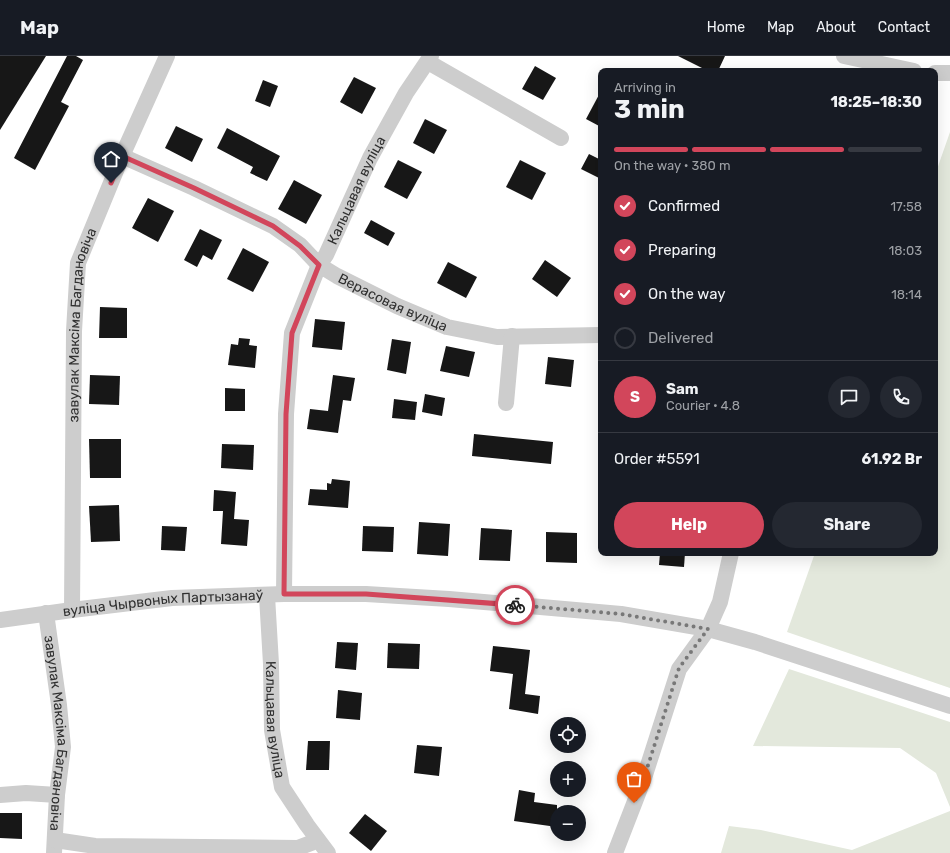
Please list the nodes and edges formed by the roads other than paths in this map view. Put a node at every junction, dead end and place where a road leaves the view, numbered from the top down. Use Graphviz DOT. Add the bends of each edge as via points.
graph roads {
  1 [pos="167,56"];
  2 [pos="844,56"];
  3 [pos="430,59"];
  4 [pos="865,66"];
  5 [pos="885,68"];
  6 [pos="938,73"];
  7 [pos="950,73"];
  8 [pos="561,138"];
  9 [pos="122,156"];
  10 [pos="319,265"];
  11 [pos="598,335"];
  12 [pos="512,336"];
  13 [pos="506,404"];
  14 [pos="730,556"];
  15 [pos="284,594"];
  16 [pos="267,596"];
  17 [pos="72,610"];
  18 [pos="46,613"];
  19 [pos="0,620"];
  20 [pos="708,629"];
  21 [pos="950,706"];
  22 [pos="0,795"];
  23 [pos="57,796"];
  24 [pos="317,839"];
  25 [pos="55,846"];
  26 [pos="328,853"];
  27 [pos="615,853"];
  1 -- 9 [label="street, завулак Максіма Багдановіча"];
  2 -- 4 [label="street"];
  3 -- 8 [label="street"];
  3 -- 10 [label="street, Кальцавая вуліца" via="406,92 377,145"];
  4 -- 5 [label="street"];
  6 -- 7 [label="street"];
  9 -- 10 [label="street, Верасовая вуліца" via="273,226 300,246"];
  9 -- 17 [label="street, завулак Максіма Багдановіча" via="78,263 74,332"];
  10 -- 12 [label="street, Верасовая вуліца" via="397,306 447,327 497,337"];
  10 -- 15 [label="street, Кальцавая вуліца" via="292,333 286,414"];
  11 -- 12 [label="street, Верасовая вуліца"];
  12 -- 13 [label="street"];
  14 -- 20 [label="street" via="720,602"];
  15 -- 16 [label="street, вуліца Чырвоных Партызанаў"];
  15 -- 20 [label="street, вуліца Чырвоных Партызанаў" via="366,594 449,599 621,614"];
  16 -- 17 [label="street, вуліца Чырвоных Партызанаў" via="172,598"];
  16 -- 24 [label="street, Кальцавая вуліца" via="272,730 282,787"];
  17 -- 18 [label="street, вуліца Чырвоных Партызанаў"];
  18 -- 19 [label="street, вуліца Чырвоных Партызанаў"];
  18 -- 23 [label="street, завулак Максіма Багдановіча" via="63,747"];
  20 -- 21 [label="street, вуліца Чырвоных Партызанаў"];
  20 -- 27 [label="street" via="679,668 644,778"];
  22 -- 23 [label="street" via="26,793"];
  23 -- 25 [label="street, завулак Максіма Багдановіча"];
  24 -- 25 [label="street" via="298,848"];
  24 -- 26 [label="street, Кальцавая вуліца"];
}
